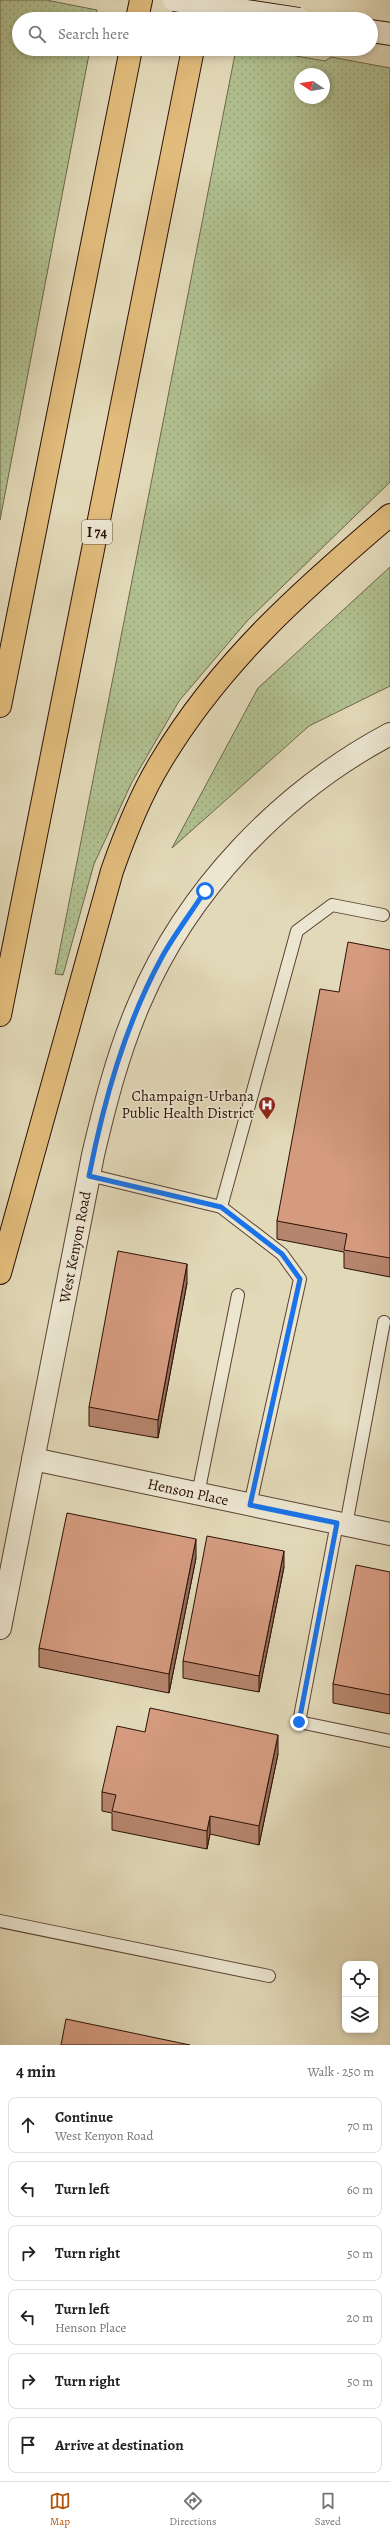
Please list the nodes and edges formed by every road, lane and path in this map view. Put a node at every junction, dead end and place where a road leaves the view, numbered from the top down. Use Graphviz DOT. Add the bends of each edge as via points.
graph roads {
  1 [pos="140,0"];
  2 [pos="174,0"];
  3 [pos="203,0"];
  4 [pos="138,12"];
  5 [pos="200,12"];
  6 [pos="253,12"];
  7 [pos="378,32"];
  8 [pos="390,34"];
  9 [pos="130,56"];
  10 [pos="192,56"];
  11 [pos="390,515"];
  12 [pos="0,706"];
  13 [pos="390,734"];
  14 [pos="383,915"];
  15 [pos="0,1015"];
  16 [pos="89,1176"];
  17 [pos="221,1207"];
  18 [pos="0,1272"];
  19 [pos="238,1295"];
  20 [pos="384,1322"];
  21 [pos="33,1459"];
  22 [pos="198,1494"];
  23 [pos="250,1505"];
  24 [pos="342,1524"];
  25 [pos="390,1534"];
  26 [pos="0,1628"];
  27 [pos="390,1741"];
  28 [pos="0,1921"];
  29 [pos="269,1976"];
  1 -- 4 [label="highway"];
  2 -- 6 [label="street, bridge"];
  3 -- 5 [label="highway"];
  7 -- 8 [label="street"];
  9 -- 12 [label="highway"];
  10 -- 15 [label="highway, I 74"];
  11 -- 18 [label="highway" via="271,621 231,664 190,715 159,764 126,832 112,871"];
  13 -- 16 [label="street, West Kenyon Road" via="316,781 275,814 238,851 205,891 162,957 139,1004 111,1080"];
  14 -- 17 [label="lane" via="332,905 297,931"];
  16 -- 17 [label="lane"];
  16 -- 21 [label="street, West Kenyon Road"];
  17 -- 23 [label="lane" via="282,1254 300,1279"];
  19 -- 22 [label="lane"];
  20 -- 24 [label="lane"];
  21 -- 22 [label="street, Henson Place"];
  21 -- 26 [label="street, West Kenyon Road"];
  22 -- 23 [label="street, Henson Place"];
  23 -- 24 [label="street, Henson Place"];
  24 -- 25 [label="street, Henson Place"];
  24 -- 27 [label="lane" via="299,1722"];
  28 -- 29 [label="lane"];
}
